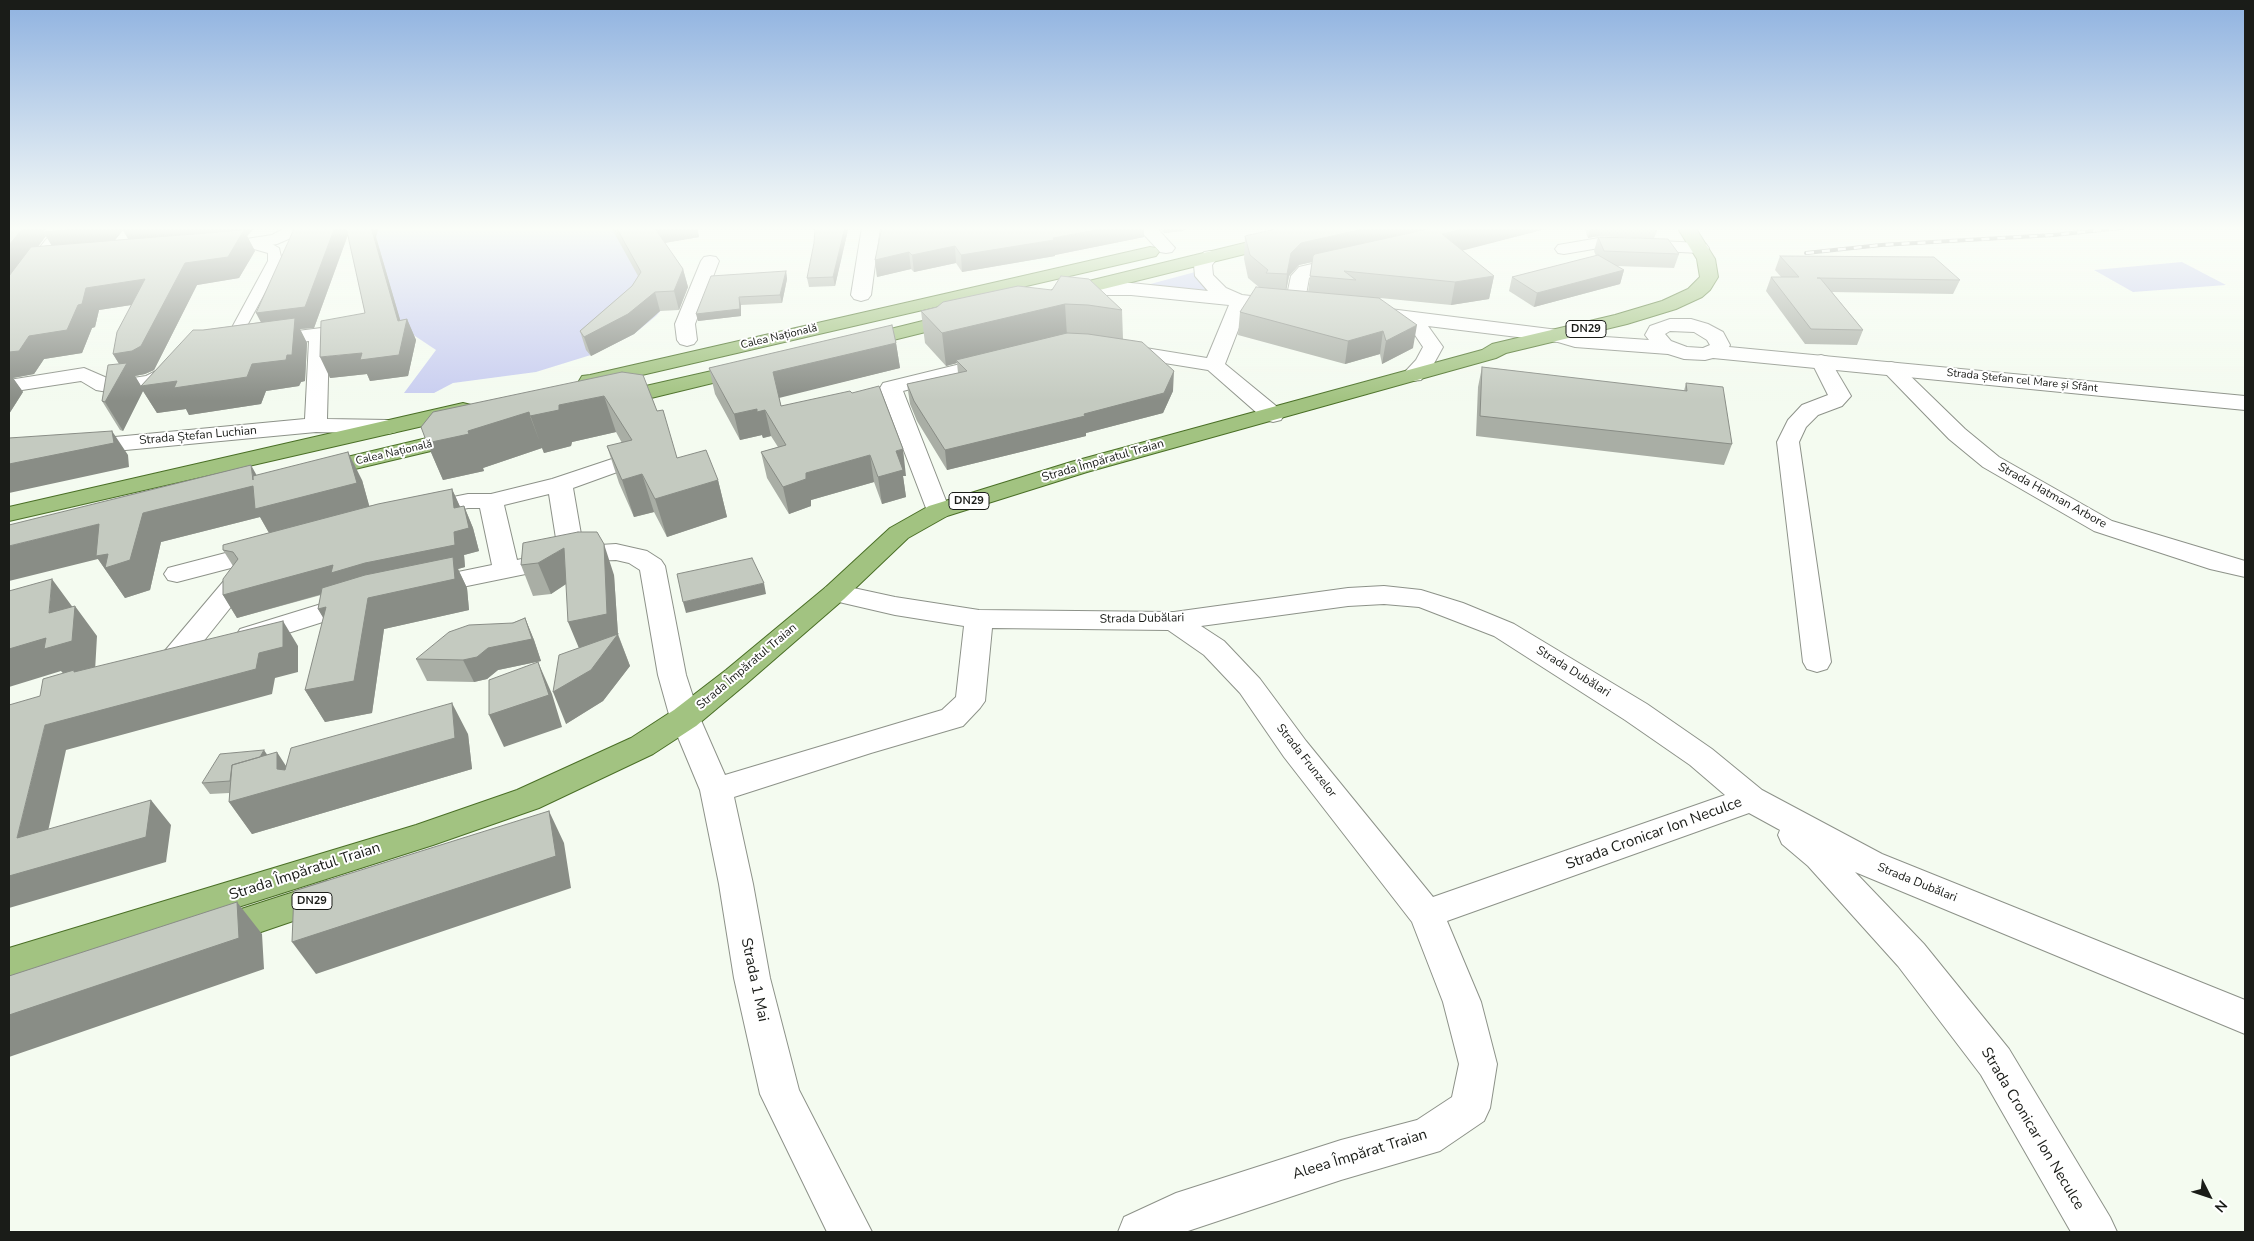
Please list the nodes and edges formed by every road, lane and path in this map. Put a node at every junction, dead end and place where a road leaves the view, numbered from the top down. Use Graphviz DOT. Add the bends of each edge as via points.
graph roads {
  1 [pos="18,285"];
  2 [pos="260,285"];
  3 [pos="701,285"];
  4 [pos="862,285"];
  5 [pos="1006,285"];
  6 [pos="1095,285"];
  7 [pos="1212,285"];
  8 [pos="1301,285"];
  9 [pos="1704,285"];
  10 [pos="1079,289"];
  11 [pos="861,295"];
  12 [pos="9,297"];
  13 [pos="1042,298"];
  14 [pos="1681,299"];
  15 [pos="1240,301"];
  16 [pos="1352,311"];
  17 [pos="975,314"];
  18 [pos="1400,315"];
  19 [pos="1620,320"];
  20 [pos="341,332"];
  21 [pos="319,334"];
  22 [pos="1558,336"];
  23 [pos="1715,338"];
  24 [pos="687,340"];
  25 [pos="1662,341"];
  26 [pos="842,346"];
  27 [pos="220,347"];
  28 [pos="1099,347"];
  29 [pos="188,348"];
  30 [pos="1011,357"];
  31 [pos="1810,360"];
  32 [pos="766,364"];
  33 [pos="1214,365"];
  34 [pos="1891,368"];
  35 [pos="1413,375"];
  36 [pos="571,385"];
  37 [pos="9,386"];
  38 [pos="2245,403"];
  39 [pos="486,405"];
  40 [pos="595,405"];
  41 [pos="1273,414"];
  42 [pos="316,425"];
  43 [pos="388,427"];
  44 [pos="480,433"];
  45 [pos="9,454"];
  46 [pos="612,466"];
  47 [pos="297,476"];
  48 [pos="560,484"];
  49 [pos="491,501"];
  50 [pos="938,511"];
  51 [pos="403,513"];
  52 [pos="9,514"];
  53 [pos="290,543"];
  54 [pos="572,557"];
  55 [pos="2245,569"];
  56 [pos="507,571"];
  57 [pos="177,574"];
  58 [pos="237,582"];
  59 [pos="404,591"];
  60 [pos="835,593"];
  61 [pos="376,596"];
  62 [pos="978,620"];
  63 [pos="1174,621"];
  64 [pos="173,660"];
  65 [pos="1817,662"];
  66 [pos="145,668"];
  67 [pos="685,718"];
  68 [pos="597,767"];
  69 [pos="716,790"];
  70 [pos="1751,799"];
  71 [pos="1426,914"];
  72 [pos="180,944"];
  73 [pos="9,964"];
  74 [pos="2245,1017"];
  75 [pos="850,1232"];
  76 [pos="1140,1232"];
  77 [pos="2095,1232"];
  1 -- 12 [label="street"];
  2 -- 27 [label="street"];
  3 -- 24 [label="street" via="685,324"];
  4 -- 11 [label="street"];
  5 -- 36 [label="main road, Calea Națională"];
  6 -- 10 [label="main road"];
  7 -- 15 [label="street" via="1219,292"];
  8 -- 15 [label="street" via="1304,307"];
  9 -- 14 [label="main road, DN29"];
  10 -- 13 [label="main road"];
  10 -- 15 [label="street" via="1131,289"];
  14 -- 19 [label="main road, Strada Împăratul Traian / DN29"];
  14 -- 23 [label="street, Strada Ștefan cel Mare și Sfânt" via="1706,319"];
  15 -- 33 [label="street"];
  16 -- 18 [label="street, Strada Ștefan cel Mare și Sfânt"];
  17 -- 26 [label="main road"];
  18 -- 22 [label="street, Strada Ștefan cel Mare și Sfânt"];
  18 -- 35 [label="street" via="1420,328 1433,347 1425,363"];
  19 -- 22 [label="main road, Strada Împăratul Traian / DN29"];
  19 -- 25 [label="street, Strada Ștefan cel Mare și Sfânt"];
  20 -- 21 [label="street"];
  21 -- 27 [label="street"];
  21 -- 42 [label="street"];
  22 -- 25 [label="street, Strada Ștefan cel Mare și Sfânt" via="1575,341"];
  22 -- 35 [label="main road, Strada Împăratul Traian / DN29" via="1499,348 1490,354"];
  23 -- 25 [label="street, Strada Ștefan cel Mare și Sfânt" via="1695,354"];
  23 -- 25 [label="street, Strada Ștefan cel Mare și Sfânt" via="1691,325 1670,325 1657,330"];
  23 -- 31 [label="street, Strada Ștefan cel Mare și Sfânt" via="1741,348"];
  28 -- 33 [label="street"];
  29 -- 37 [label="street" via="164,376 151,382 114,387 84,374"];
  30 -- 50 [label="street" via="891,388"];
  31 -- 34 [label="street, Strada Ștefan cel Mare și Sfânt"];
  31 -- 65 [label="street" via="1840,396 1810,410 1796,425 1788,442"];
  32 -- 40 [label="main road, Calea Națională"];
  33 -- 41 [label="street"];
  34 -- 38 [label="street, Strada Ștefan cel Mare și Sfânt"];
  34 -- 55 [label="street, Strada Hatman Arbore" via="1991,462 2034,487 2103,526"];
  35 -- 41 [label="main road, Strada Împăratul Traian / DN29"];
  39 -- 43 [label="main road"];
  41 -- 50 [label="main road, Strada Împăratul Traian / DN29" via="1079,467"];
  42 -- 43 [label="street, Strada Ștefan Luchian"];
  42 -- 45 [label="street, Strada Ștefan Luchian"];
  43 -- 52 [label="main road"];
  44 -- 47 [label="main road, Calea Națională"];
  46 -- 48 [label="street"];
  48 -- 49 [label="street"];
  48 -- 54 [label="street"];
  49 -- 51 [label="street" via="468,501"];
  49 -- 56 [label="street"];
  50 -- 60 [label="main road, Strada Împăratul Traian / DN29" via="899,533"];
  53 -- 57 [label="street"];
  54 -- 56 [label="street"];
  54 -- 67 [label="street, Strada 1 Mai" via="616,552 638,557 652,566 672,675"];
  56 -- 59 [label="street"];
  58 -- 64 [label="street"];
  60 -- 62 [label="street, Strada Dubălari"];
  60 -- 67 [label="main road, Strada Împăratul Traian / DN29"];
  61 -- 64 [label="street"];
  62 -- 63 [label="street, Strada Dubălari"];
  62 -- 69 [label="street" via="970,701 952,718"];
  63 -- 70 [label="street, Strada Dubălari" via="1384,595 1453,609 1504,630 1636,712 1700,757"];
  63 -- 71 [label="street, Strada Frunzelor" via="1214,648 1250,686 1295,749"];
  64 -- 66 [label="street"];
  67 -- 68 [label="main road, Strada Împăratul Traian / DN29" via="642,746"];
  67 -- 69 [label="street, Strada 1 Mai"];
  68 -- 72 [label="main road, Strada Împăratul Traian / DN29" via="555,806 427,863"];
  68 -- 73 [label="main road, Strada Împăratul Traian / DN29" via="528,799 421,836"];
  69 -- 75 [label="street, Strada 1 Mai" via="752,978 780,1094"];
  70 -- 71 [label="street, Strada Cronicar Ion Neculce"];
  70 -- 74 [label="street, Strada Dubălari" via="1870,864"];
  70 -- 77 [label="street, Strada Cronicar Ion Neculce" via="1820,857 1911,955 1995,1062"];
  71 -- 76 [label="street, Aleea Împărat Traian" via="1462,1002 1478,1064 1470,1108 1426,1137 1340,1160 1176,1214"];
}
